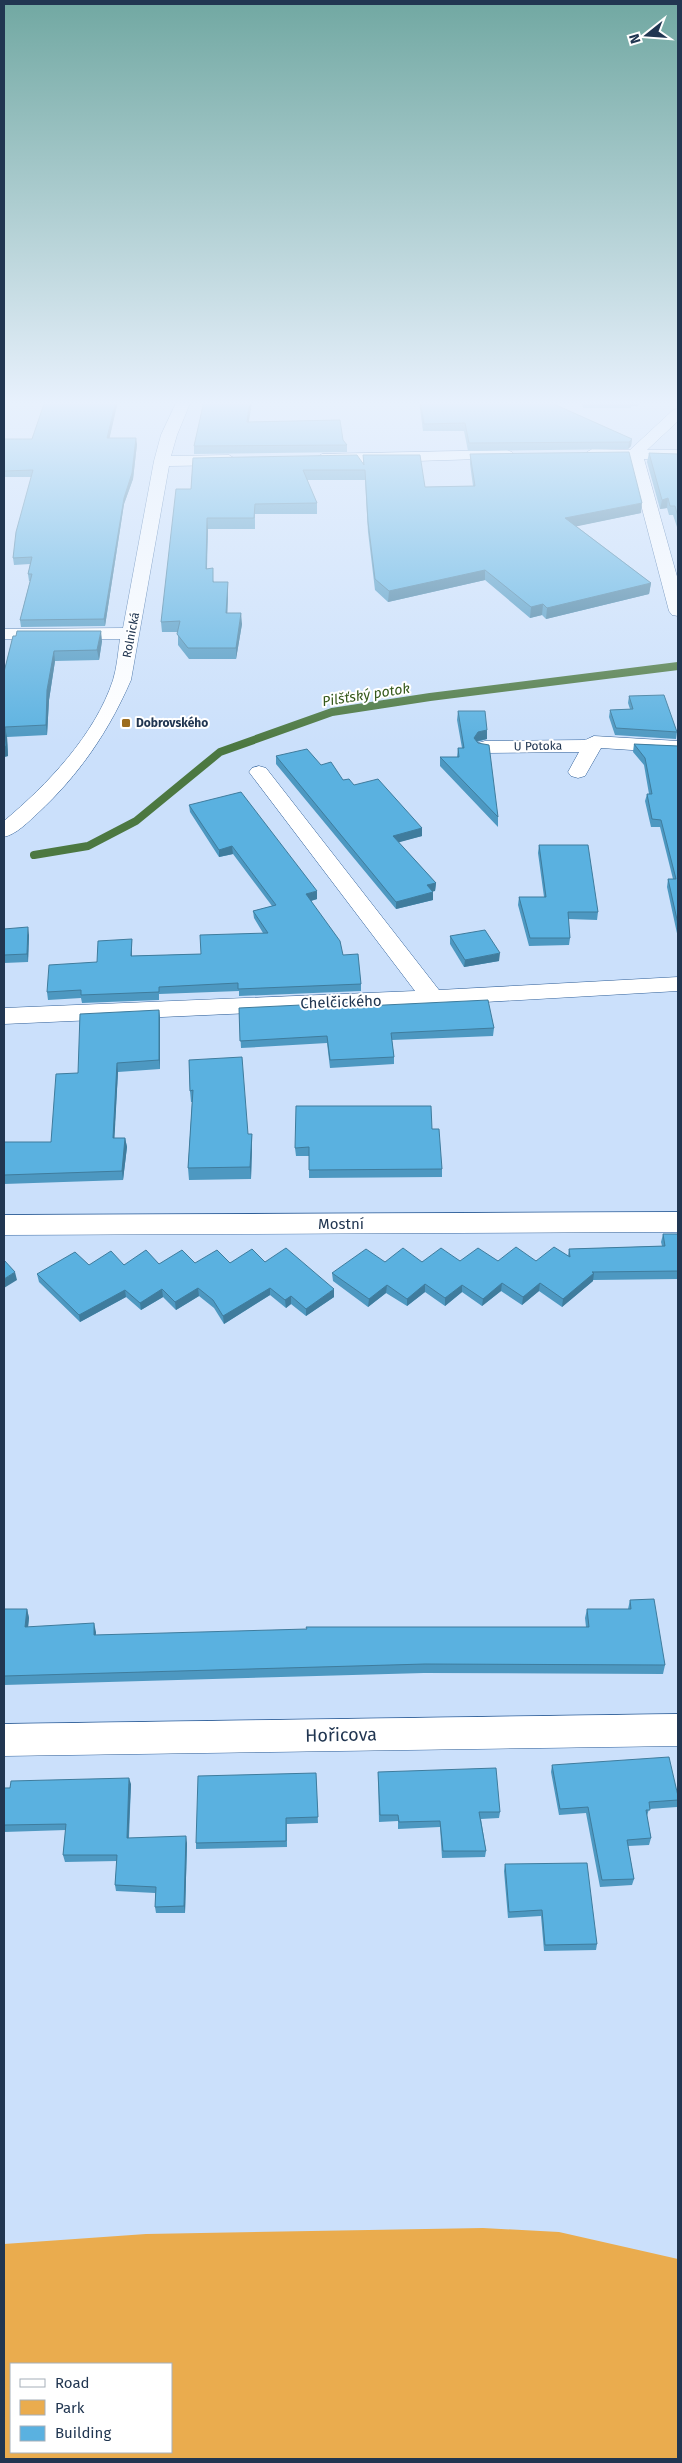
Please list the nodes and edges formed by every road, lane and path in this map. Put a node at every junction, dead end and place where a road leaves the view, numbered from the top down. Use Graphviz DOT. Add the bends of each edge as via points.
graph roads {
  1 [pos="152,516"];
  2 [pos="652,516"];
  3 [pos="678,611"];
  4 [pos="131,633"];
  5 [pos="4,634"];
  6 [pos="592,746"];
  7 [pos="485,747"];
  8 [pos="678,747"];
  9 [pos="259,772"];
  10 [pos="578,772"];
  11 [pos="4,831"];
  12 [pos="678,984"];
  13 [pos="433,998"];
  14 [pos="4,1016"];
  15 [pos="678,1222"];
  16 [pos="4,1225"];
  17 [pos="678,1730"];
  18 [pos="4,1740"];
  1 -- 4 [label="street, Rolnická"];
  2 -- 3 [label="street"];
  4 -- 5 [label="street"];
  4 -- 11 [label="street, Rolnická" via="122,680 108,714 87,749 57,785"];
  6 -- 7 [label="street, U Potoka"];
  6 -- 8 [label="street, U Potoka" via="594,742"];
  6 -- 10 [label="street"];
  9 -- 13 [label="street"];
  12 -- 13 [label="street, Chelčického"];
  13 -- 14 [label="street, Chelčického"];
  15 -- 16 [label="street, Mostní"];
  17 -- 18 [label="street, Hořicova"];
}
